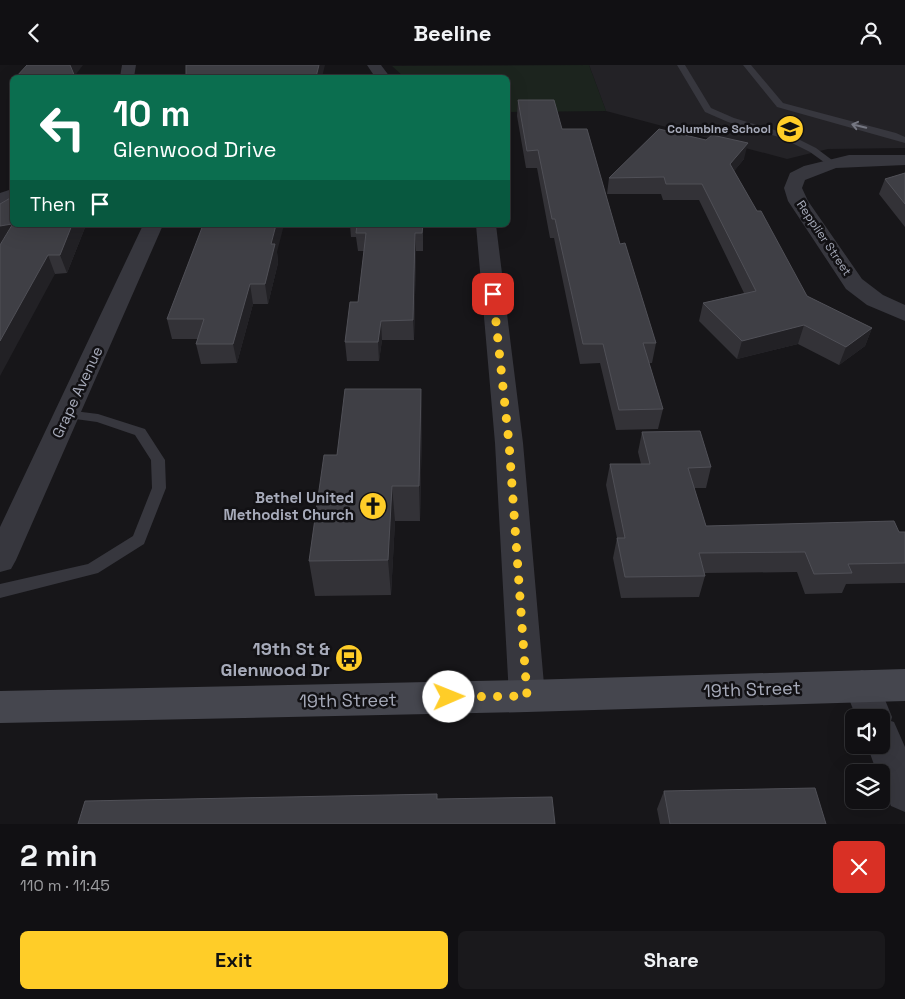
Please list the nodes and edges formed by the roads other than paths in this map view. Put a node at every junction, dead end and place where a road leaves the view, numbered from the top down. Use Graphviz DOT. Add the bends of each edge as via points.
graph roads {
  1 [pos="681,65"];
  2 [pos="747,65"];
  3 [pos="905,140"];
  4 [pos="905,160"];
  5 [pos="831,163"];
  6 [pos="152,227"];
  7 [pos="486,227"];
  8 [pos="905,314"];
  9 [pos="66,414"];
  10 [pos="0,560"];
  11 [pos="0,591"];
  12 [pos="905,685"];
  13 [pos="527,696"];
  14 [pos="868,702"];
  15 [pos="0,707"];
  16 [pos="889,754"];
  17 [pos="905,793"];
  1 -- 5 [label="lane" via="708,110 777,133"];
  3 -- 2 [label="lane, one-way" via="780,105"];
  4 -- 5 [label="street, Repplier Street"];
  5 -- 8 [label="street, Repplier Street" via="814,167 797,177 796,195 854,284 884,305"];
  6 -- 9 [label="street, Grape Avenue"];
  7 -- 13 [label="street" via="509,443"];
  9 -- 10 [label="street, Grape Avenue"];
  9 -- 11 [label="lane" via="98,418 140,432 158,460 159,488 138,539 92,569"];
  12 -- 14 [label="street, 19th Street"];
  13 -- 14 [label="street, 19th Street"];
  13 -- 15 [label="street, 19th Street"];
  16 -- 17 [label="street"];
}
